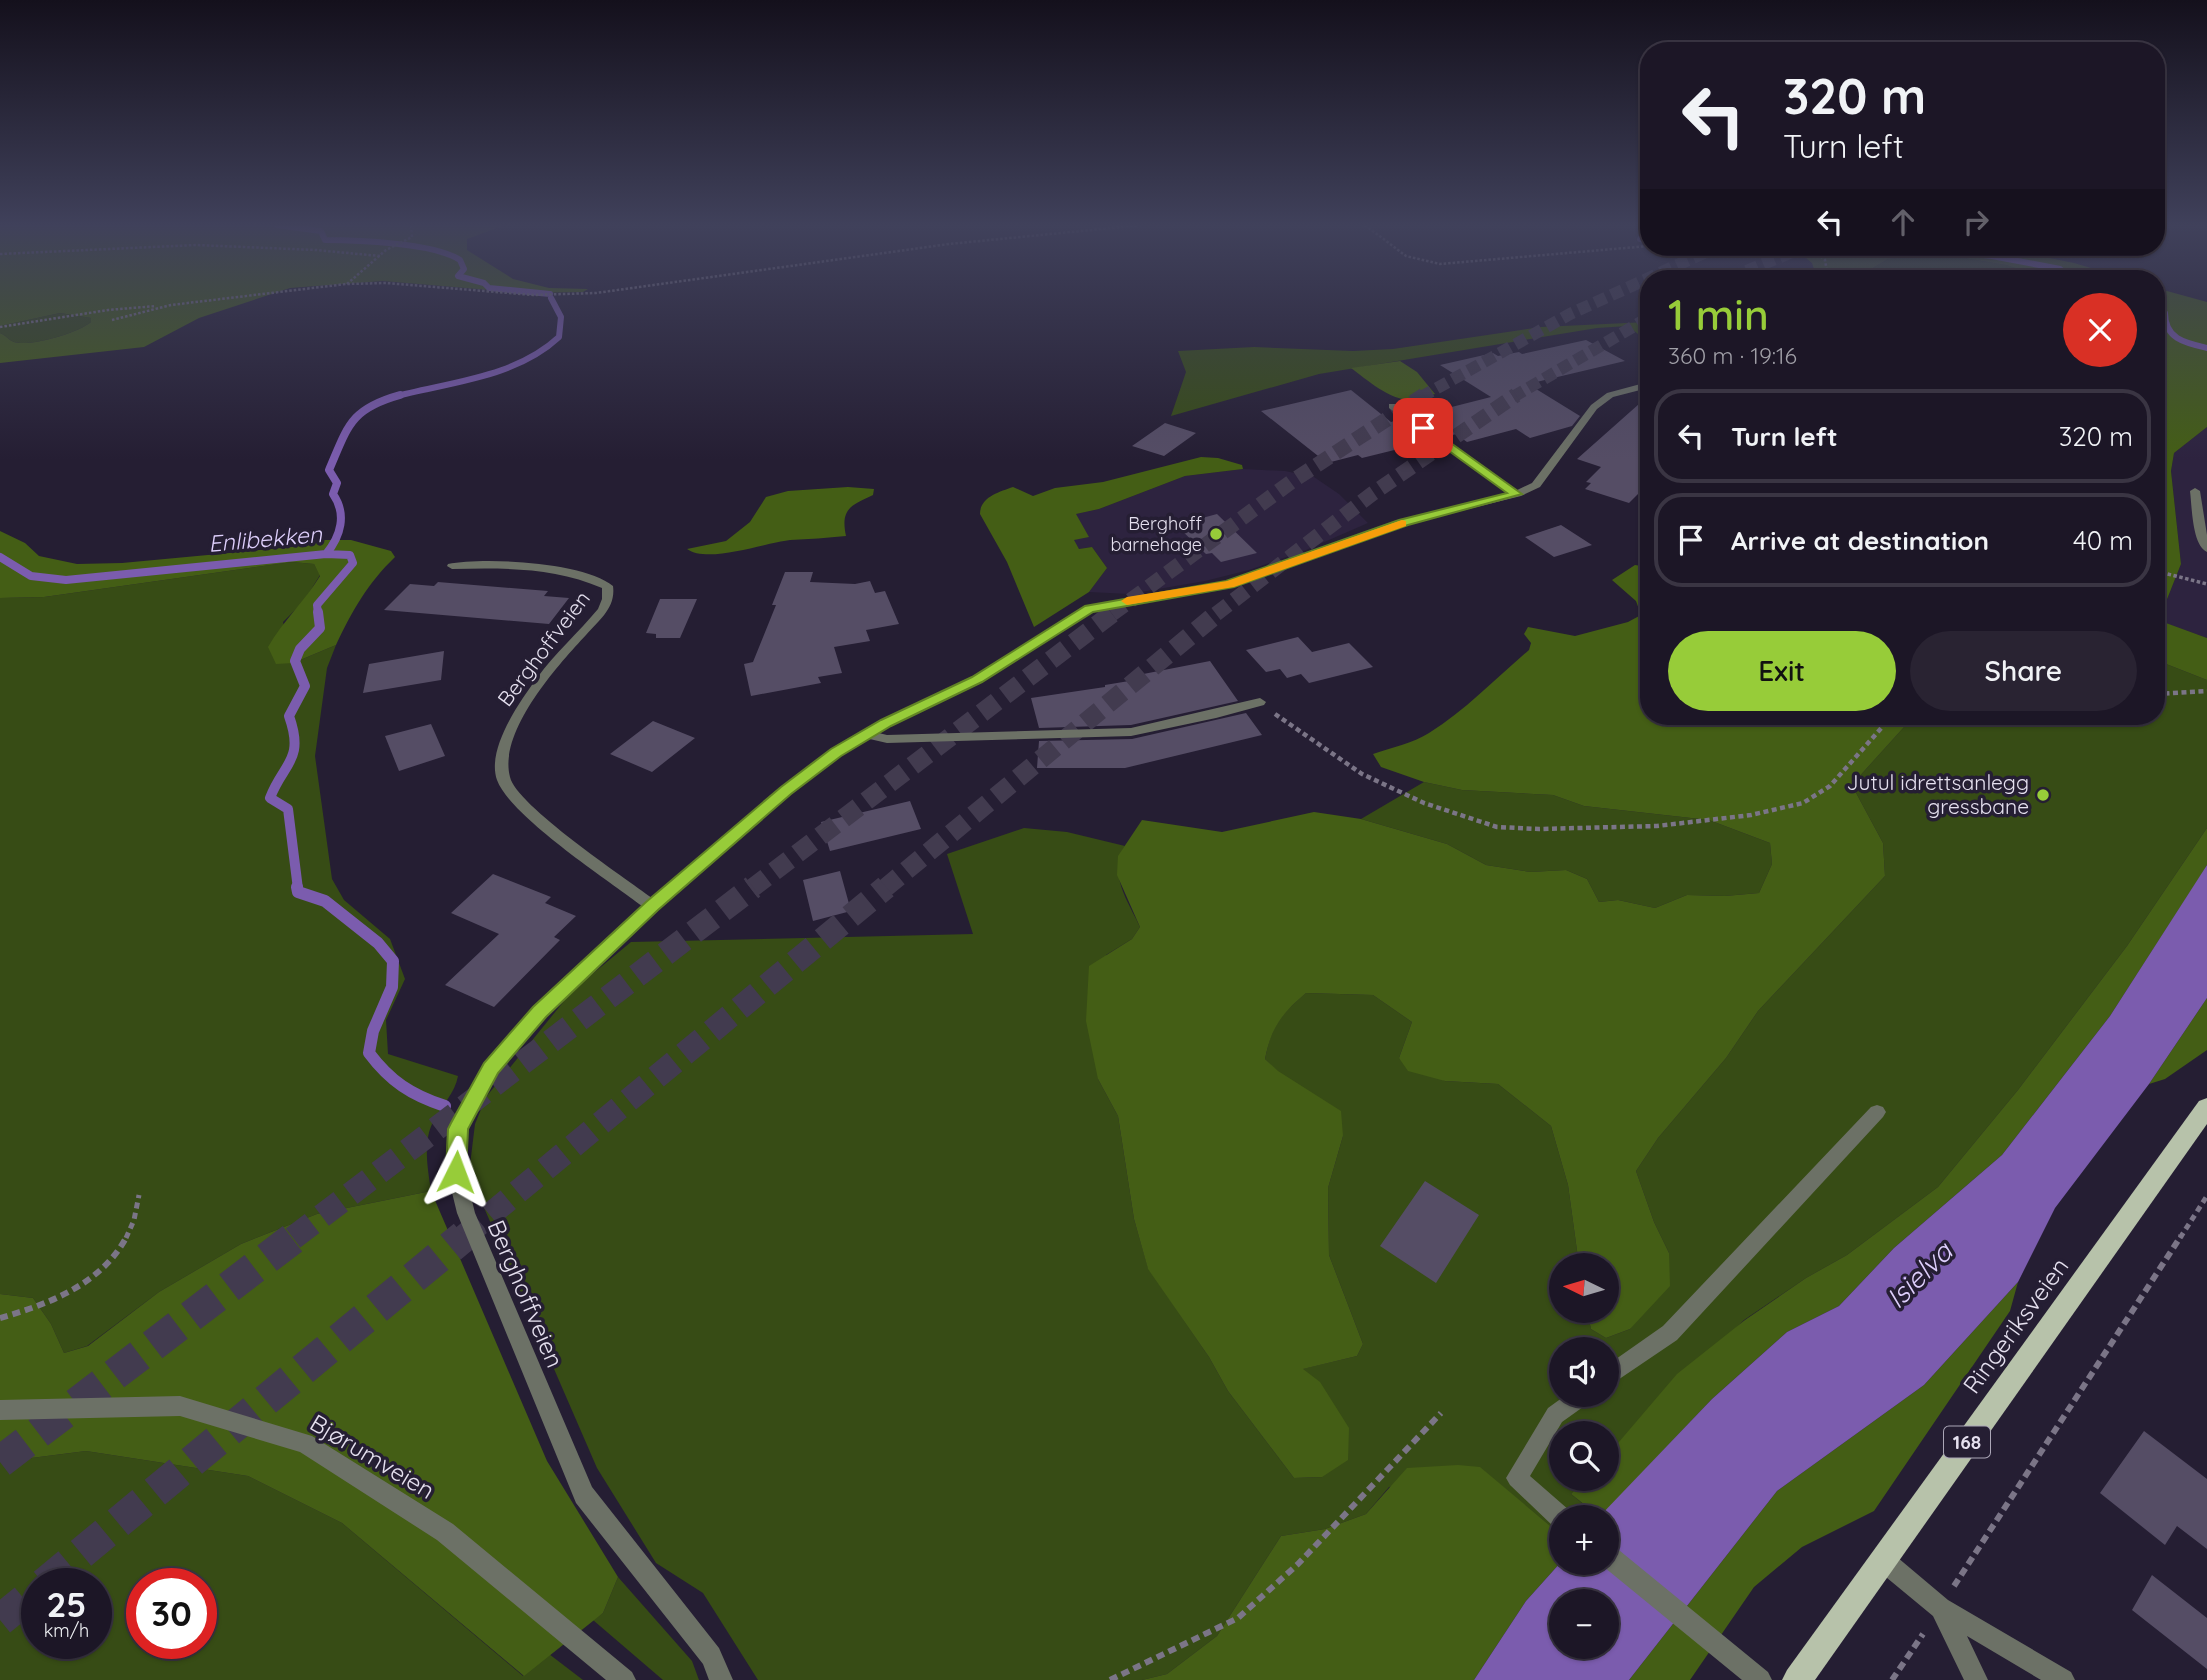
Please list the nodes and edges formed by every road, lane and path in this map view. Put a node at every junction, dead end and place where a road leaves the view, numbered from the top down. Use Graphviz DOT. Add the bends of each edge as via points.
graph roads {
  1 [pos="184,303"];
  2 [pos="171,305"];
  3 [pos="112,320"];
  4 [pos="0,327"];
  5 [pos="1640,387"];
  6 [pos="1392,405"];
  7 [pos="2195,491"];
  8 [pos="1517,494"];
  9 [pos="2207,549"];
  10 [pos="452,566"];
  11 [pos="2165,572"];
  12 [pos="2207,584"];
  13 [pos="2207,691"];
  14 [pos="2165,693"];
  15 [pos="1260,702"];
  16 [pos="1884,725"];
  17 [pos="866,734"];
  18 [pos="652,906"];
  19 [pos="2207,1107"];
  20 [pos="1877,1112"];
  21 [pos="139,1195"];
  22 [pos="2207,1196"];
  23 [pos="0,1318"];
  24 [pos="1619,1369"];
  25 [pos="1566,1407"];
  26 [pos="0,1410"];
  27 [pos="1441,1413"];
  28 [pos="1549,1508"];
  29 [pos="1883,1560"];
  30 [pos="1619,1564"];
  31 [pos="1940,1608"];
  32 [pos="624,1680"];
  33 [pos="721,1680"];
  34 [pos="1110,1680"];
  35 [pos="1760,1680"];
  36 [pos="1797,1680"];
  37 [pos="1892,1680"];
  38 [pos="1976,1680"];
  39 [pos="2063,1680"];
  1 -- 2 [label="path"];
  2 -- 3 [label="path"];
  2 -- 4 [label="path"];
  5 -- 8 [label="street, Berghoffveien" via="1610,395 1594,407 1536,485"];
  6 -- 8 [label="street"];
  7 -- 9 [label="street"];
  8 -- 17 [label="street, Berghoffveien" via="1404,522 1229,585 1089,609 977,680"];
  10 -- 18 [label="street, Berghoffveien" via="541,567 607,586 606,608 520,710 502,753 503,781 530,813"];
  11 -- 12 [label="path"];
  13 -- 14 [label="path"];
  15 -- 16 [label="path" via="1362,774 1424,803 1497,827 1539,829 1657,826 1751,816 1803,803 1830,786"];
  15 -- 17 [label="street" via="1131,732 887,739"];
  17 -- 18 [label="street, Berghoffveien" via="786,790"];
  18 -- 33 [label="street, Berghoffveien" via="539,1012 491,1068 458,1129 456,1172 466,1213 584,1495 711,1656"];
  19 -- 29 [label="main road, Ringeriksveien / 168"];
  20 -- 24 [label="street" via="1670,1333"];
  21 -- 23 [label="path" via="131,1228 112,1260 94,1276 27,1311"];
  22 -- 31 [label="path"];
  25 -- 28 [label="street" via="1555,1415 1517,1478"];
  26 -- 32 [label="street, Bjørumveien" via="180,1406 305,1443 445,1532"];
  27 -- 34 [label="path" via="1298,1564 1238,1618"];
  29 -- 31 [label="street"];
  29 -- 36 [label="main road, Ringeriksveien / 168"];
  30 -- 35 [label="street"];
  31 -- 37 [label="path"];
  31 -- 38 [label="street"];
  31 -- 39 [label="street"];
}
